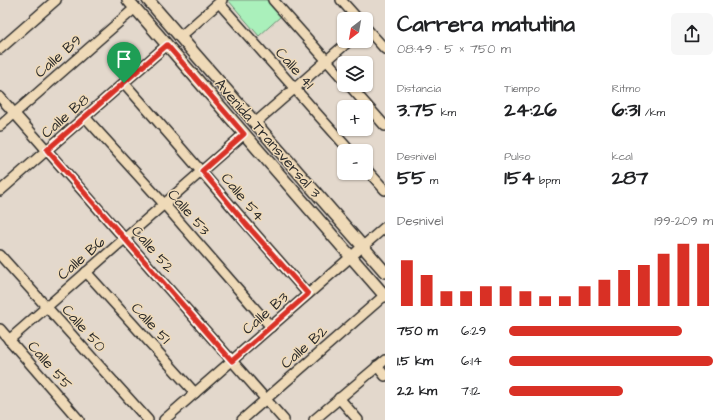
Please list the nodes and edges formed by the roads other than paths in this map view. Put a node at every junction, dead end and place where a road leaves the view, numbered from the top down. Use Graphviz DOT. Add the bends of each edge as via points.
graph roads {
  1 [pos="56,0"];
  2 [pos="148,0"];
  3 [pos="274,0"];
  4 [pos="341,0"];
  5 [pos="220,2"];
  6 [pos="131,4"];
  7 [pos="352,12"];
  8 [pos="373,36"];
  9 [pos="180,37"];
  10 [pos="167,45"];
  11 [pos="341,48"];
  12 [pos="0,49"];
  13 [pos="385,50"];
  14 [pos="327,61"];
  15 [pos="337,72"];
  16 [pos="124,83"];
  17 [pos="295,88"];
  18 [pos="354,92"];
  19 [pos="0,97"];
  20 [pos="14,113"];
  21 [pos="85,117"];
  22 [pos="255,123"];
  23 [pos="0,126"];
  24 [pos="385,126"];
  25 [pos="244,134"];
  26 [pos="344,144"];
  27 [pos="47,150"];
  28 [pos="202,171"];
  29 [pos="373,177"];
  30 [pos="385,190"];
  31 [pos="0,191"];
  32 [pos="164,204"];
  33 [pos="385,227"];
  34 [pos="125,238"];
  35 [pos="363,246"];
  36 [pos="0,254"];
  37 [pos="351,257"];
  38 [pos="86,272"];
  39 [pos="385,272"];
  40 [pos="308,294"];
  41 [pos="385,296"];
  42 [pos="46,307"];
  43 [pos="271,327"];
  44 [pos="0,329"];
  45 [pos="9,340"];
  46 [pos="385,360"];
  47 [pos="232,361"];
  48 [pos="377,366"];
  49 [pos="385,376"];
  50 [pos="196,393"];
  51 [pos="339,398"];
  52 [pos="266,399"];
  53 [pos="79,420"];
  54 [pos="148,420"];
  55 [pos="164,420"];
  56 [pos="242,420"];
  57 [pos="284,420"];
  58 [pos="314,420"];
  59 [pos="358,420"];
  1 -- 12 [label="street"];
  2 -- 9 [label="street, Avenida Transversal 3"];
  3 -- 14 [label="street"];
  4 -- 7 [label="street"];
  5 -- 9 [label="street"];
  5 -- 17 [label="street, Calle 41"];
  6 -- 10 [label="street, Avenida Transversal 3"];
  6 -- 20 [label="street, Calle B9"];
  8 -- 13 [label="street"];
  9 -- 22 [label="street, Avenida Transversal 3"];
  10 -- 16 [label="street, Calle B8"];
  10 -- 25 [label="street, Avenida Transversal 3"];
  11 -- 14 [label="street"];
  14 -- 15 [label="street"];
  14 -- 17 [label="street"];
  16 -- 21 [label="street, Calle B8"];
  16 -- 28 [label="street, Calle 54"];
  17 -- 22 [label="street"];
  17 -- 26 [label="street, Calle 41"];
  18 -- 24 [label="street"];
  19 -- 20 [label="street, Calle 52"];
  20 -- 23 [label="street, Calle B9"];
  20 -- 27 [label="street, Calle 52"];
  21 -- 27 [label="street, Calle B8"];
  21 -- 32 [label="street, Calle 53"];
  22 -- 35 [label="street, Avenida Transversal 3"];
  25 -- 28 [label="street, Calle B6"];
  25 -- 37 [label="street, Avenida Transversal 3"];
  27 -- 31 [label="street, Calle B8"];
  27 -- 34 [label="street, Calle 52"];
  28 -- 32 [label="street, Calle B6"];
  28 -- 40 [label="street, Calle 54"];
  29 -- 30 [label="street"];
  32 -- 34 [label="street, Calle B6"];
  32 -- 43 [label="street, Calle 53"];
  33 -- 35 [label="street, Calle B3"];
  34 -- 38 [label="street, Calle B6"];
  34 -- 47 [label="street, Calle 52"];
  35 -- 37 [label="street, Calle B3"];
  35 -- 39 [label="street, Avenida Transversal 3"];
  36 -- 42 [label="street, Calle 50"];
  37 -- 40 [label="street, Calle B3"];
  37 -- 41 [label="street, Avenida Transversal 3"];
  38 -- 42 [label="street, Calle B6"];
  38 -- 50 [label="street, Calle 51"];
  40 -- 43 [label="street, Calle B3"];
  41 -- 52 [label="street, Calle B2"];
  42 -- 45 [label="street, Calle B6"];
  42 -- 54 [label="street, Calle 50"];
  43 -- 47 [label="street, Calle B3"];
  44 -- 45 [label="street, Calle 55"];
  45 -- 53 [label="street, Calle 55"];
  46 -- 48 [label="street"];
  47 -- 50 [label="street, Calle B3"];
  47 -- 52 [label="street, Calle 52"];
  48 -- 49 [label="street"];
  48 -- 51 [label="street"];
  50 -- 55 [label="street, Calle B3"];
  51 -- 58 [label="street"];
  51 -- 59 [label="street"];
  52 -- 56 [label="street, Calle B2"];
  52 -- 57 [label="street, Calle 52"];
}
